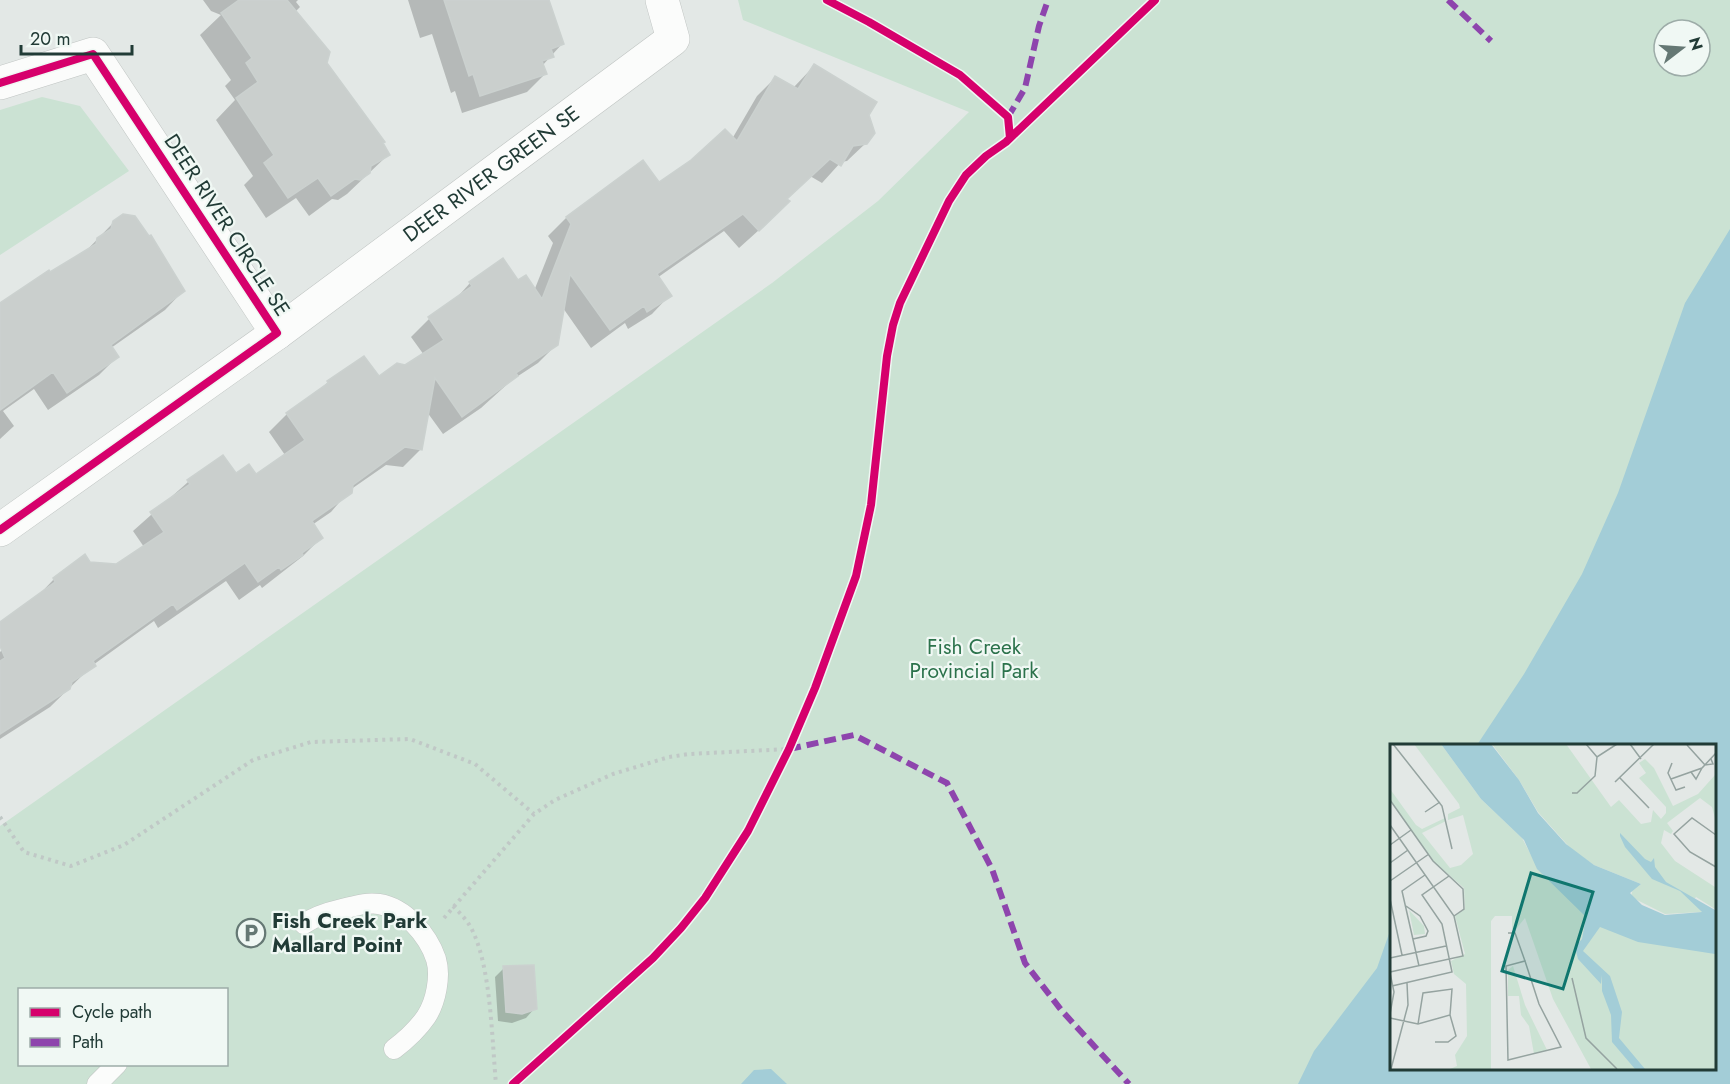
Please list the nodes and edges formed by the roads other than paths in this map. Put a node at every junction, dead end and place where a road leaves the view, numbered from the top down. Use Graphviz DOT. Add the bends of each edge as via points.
graph roads {
  1 [pos="662,0"];
  2 [pos="0,82"];
  3 [pos="277,333"];
  4 [pos="0,530"];
  5 [pos="304,924"];
  6 [pos="394,1049"];
  7 [pos="116,1066"];
  8 [pos="98,1084"];
  1 -- 3 [label="street, DEER RIVER GREEN SE" via="673,39"];
  2 -- 3 [label="street, DEER RIVER CIRCLE SE" via="93,54"];
  3 -- 4 [label="street, DEER RIVER CIRCLE SE"];
  5 -- 6 [label="lane" via="351,906 380,904 412,921 426,940 436,960 438,982 434,998 427,1016"];
  7 -- 8 [label="lane"];
}
